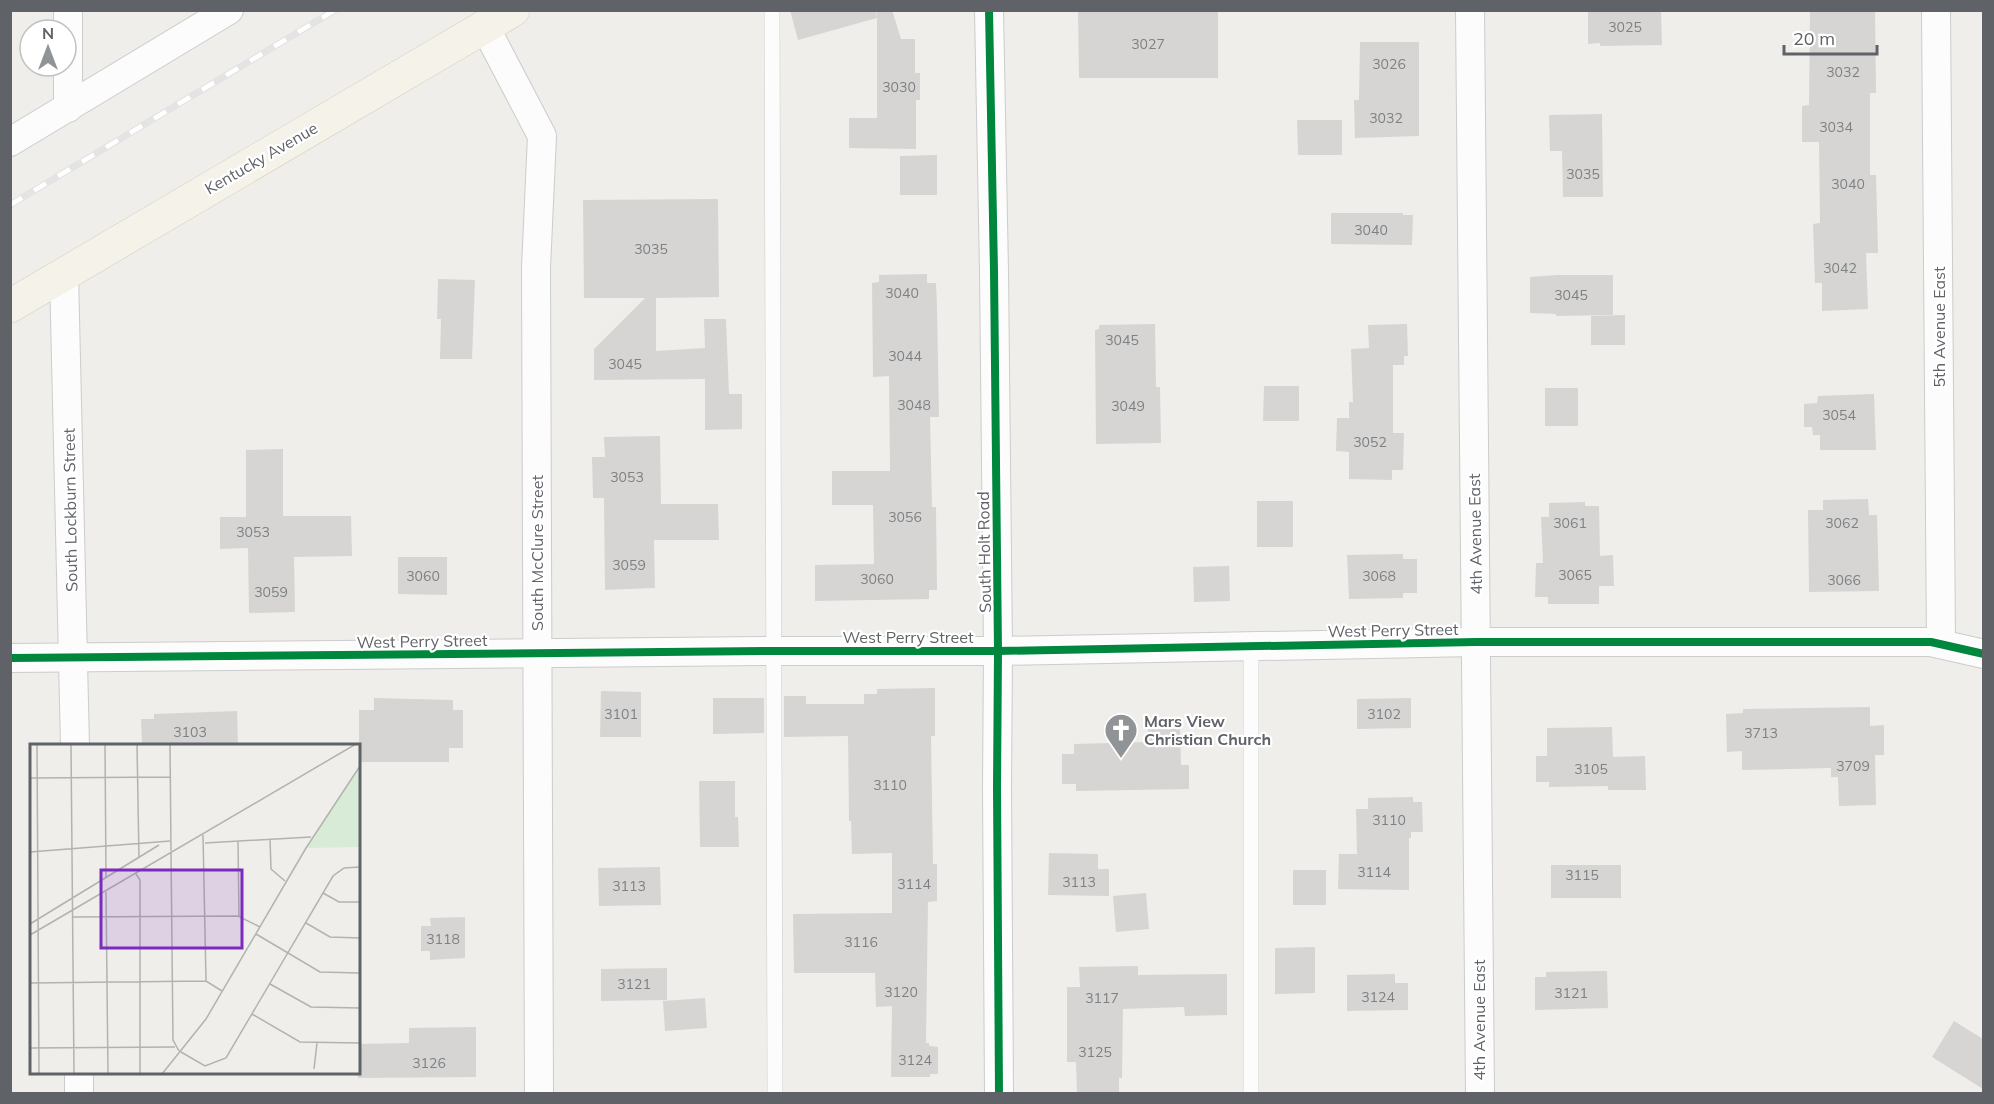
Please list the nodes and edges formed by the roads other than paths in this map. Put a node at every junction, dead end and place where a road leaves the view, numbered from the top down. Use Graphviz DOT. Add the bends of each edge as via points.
graph roads {
  1 [pos="68,10"];
  2 [pos="229,10"];
  3 [pos="513,10"];
  4 [pos="772,10"];
  5 [pos="989,10"];
  6 [pos="1470,10"];
  7 [pos="1936,10"];
  8 [pos="485,27"];
  9 [pos="68,108"];
  10 [pos="10,142"];
  11 [pos="64,274"];
  12 [pos="10,306"];
  13 [pos="1476,642"];
  14 [pos="1941,644"];
  15 [pos="1251,646"];
  16 [pos="772,651"];
  17 [pos="998,651"];
  18 [pos="537,653"];
  19 [pos="1983,654"];
  20 [pos="10,658"];
  21 [pos="74,658"];
  22 [pos="75,744"];
  23 [pos="79,1074"];
  24 [pos="79,1094"];
  25 [pos="539,1094"];
  26 [pos="775,1094"];
  27 [pos="999,1094"];
  28 [pos="1251,1094"];
  29 [pos="1480,1094"];
  1 -- 9 [label="street"];
  2 -- 9 [label="street"];
  3 -- 8 [label="main road, Kentucky Avenue"];
  4 -- 16 [label="lane"];
  5 -- 17 [label="street, South Holt Road"];
  6 -- 13 [label="street, 4th Avenue East"];
  7 -- 14 [label="street, 5th Avenue East"];
  8 -- 11 [label="main road, Kentucky Avenue"];
  8 -- 18 [label="street, South McClure Street" via="542,136 536,268"];
  9 -- 10 [label="street"];
  11 -- 12 [label="main road, Kentucky Avenue"];
  11 -- 21 [label="street, South Lockburn Street"];
  13 -- 14 [label="street, West Perry Street"];
  13 -- 15 [label="street, West Perry Street"];
  13 -- 29 [label="street, 4th Avenue East"];
  14 -- 19 [label="street, West Perry Street"];
  15 -- 17 [label="street, West Perry Street"];
  15 -- 28 [label="lane"];
  16 -- 17 [label="street, West Perry Street"];
  16 -- 18 [label="street, West Perry Street"];
  16 -- 26 [label="lane"];
  17 -- 27 [label="street, South Holt Road"];
  18 -- 21 [label="street, West Perry Street"];
  18 -- 25 [label="street, South McClure Street"];
  20 -- 21 [label="street, West Perry Street"];
  21 -- 22 [label="street, South Lockburn Street"];
  23 -- 24 [label="street"];
}
